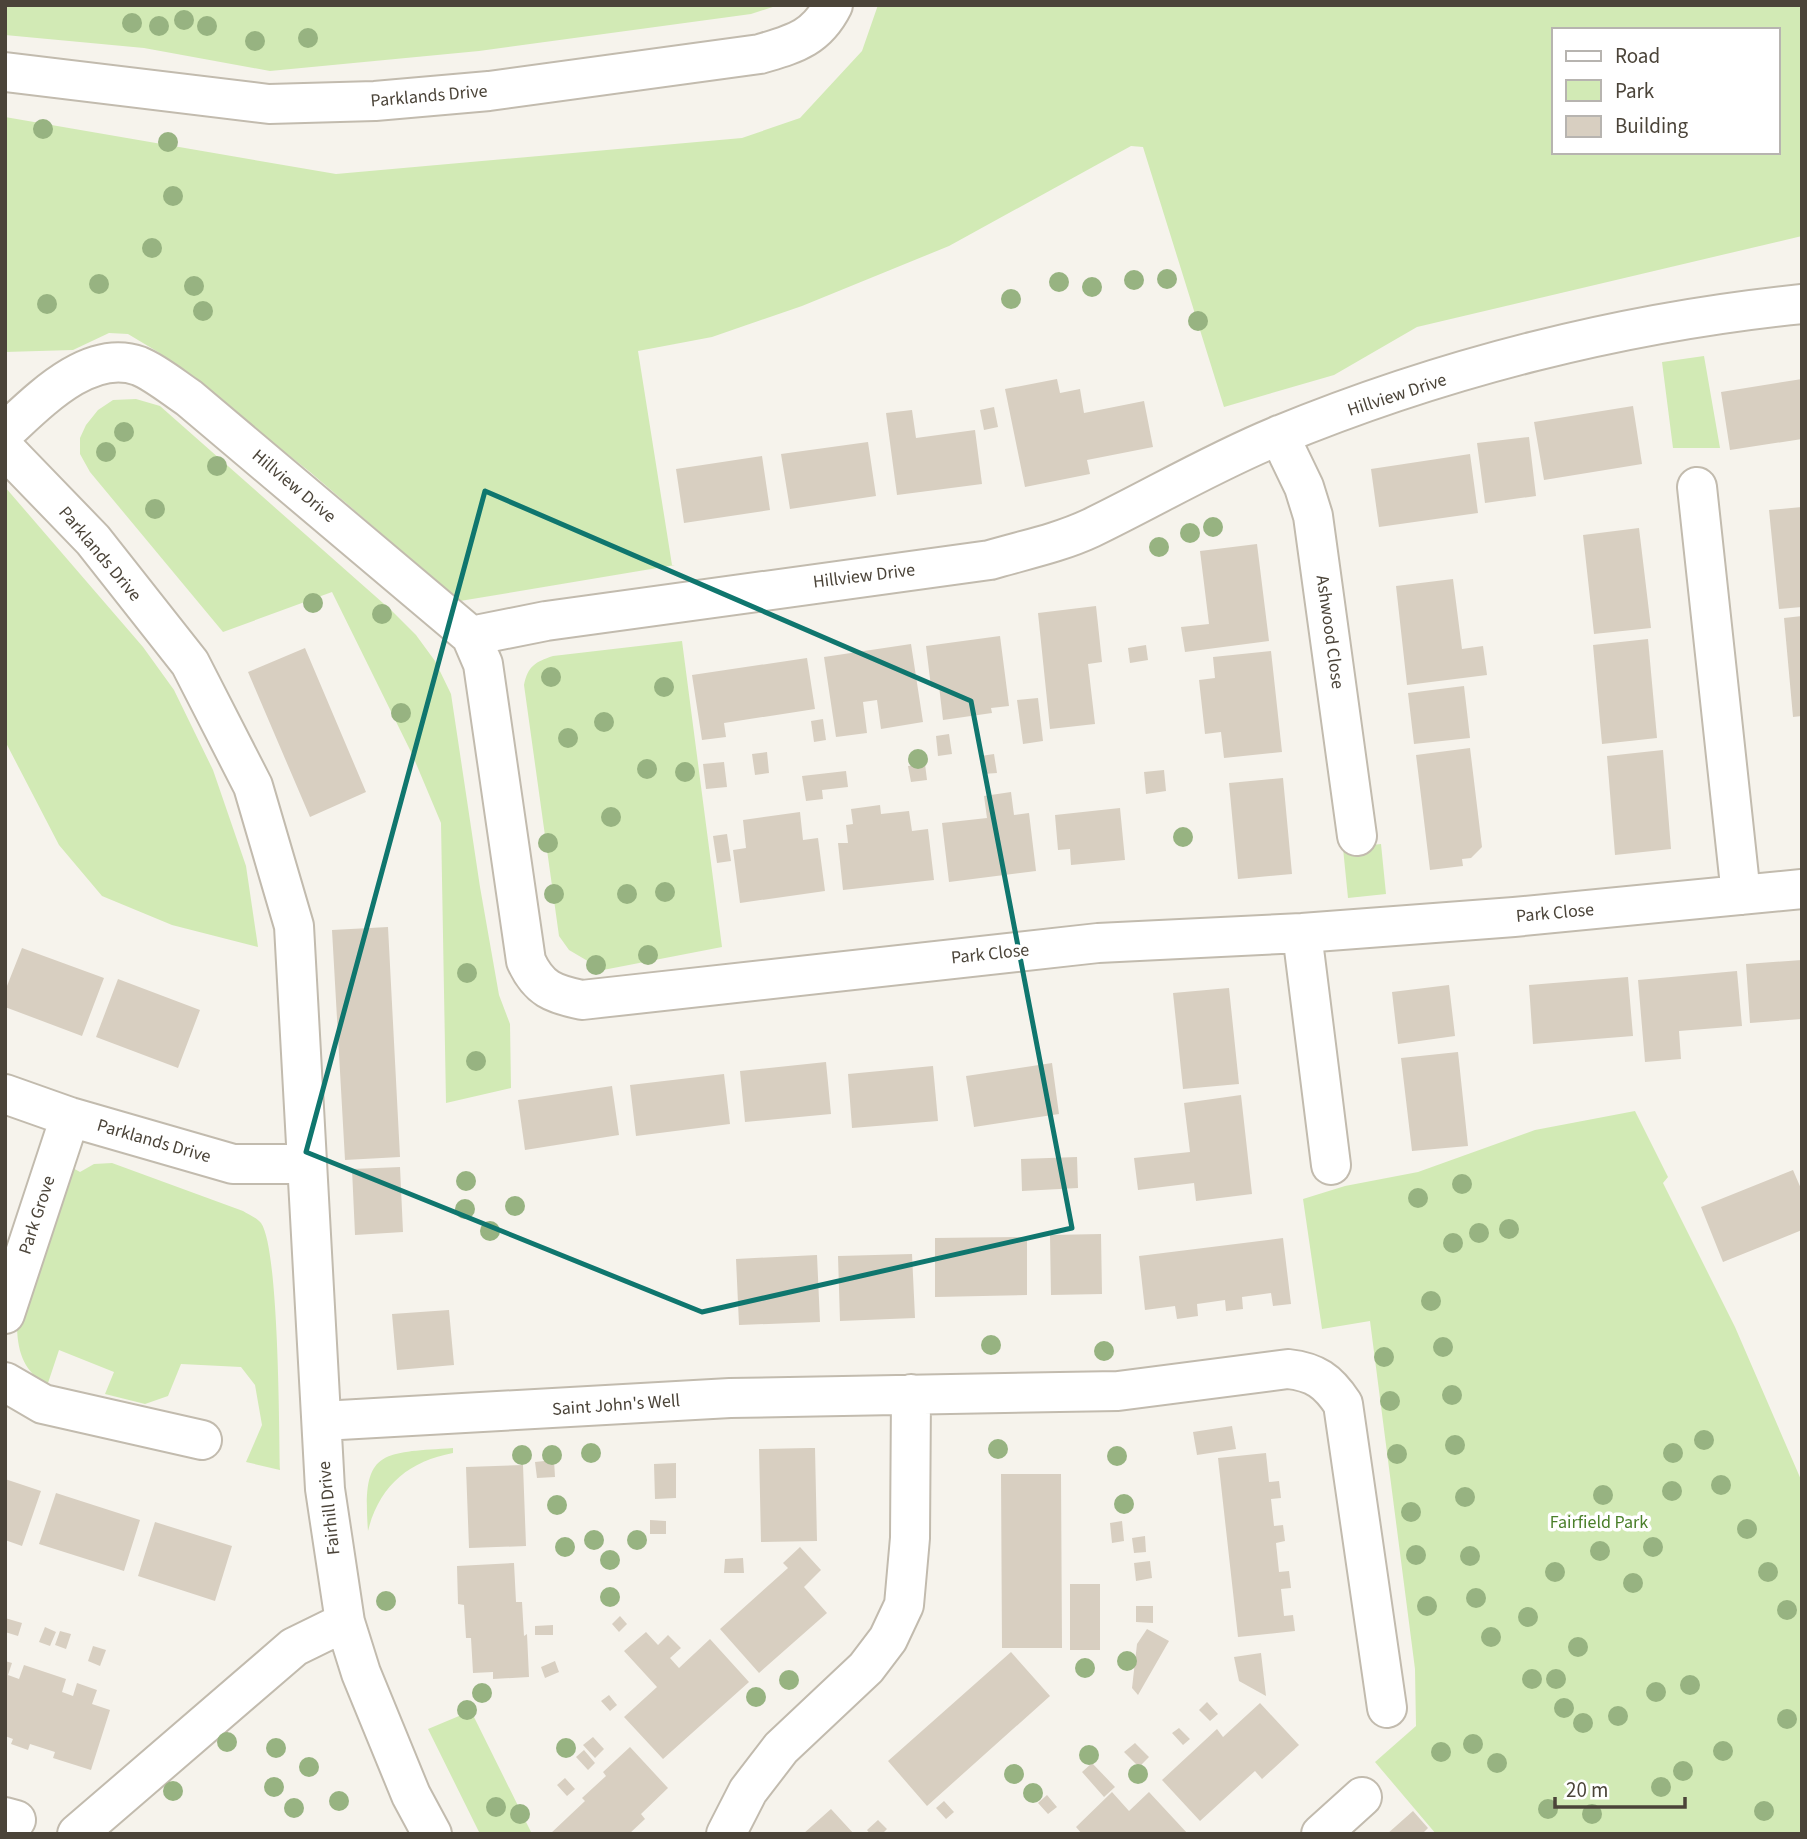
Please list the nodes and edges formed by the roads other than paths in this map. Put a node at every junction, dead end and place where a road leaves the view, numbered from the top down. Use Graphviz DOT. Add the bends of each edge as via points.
graph roads {
  1 [pos="833,5"];
  2 [pos="5,72"];
  3 [pos="1802,304"];
  4 [pos="5,432"];
  5 [pos="1279,435"];
  6 [pos="5,449"];
  7 [pos="1697,487"];
  8 [pos="471,636"];
  9 [pos="1357,836"];
  10 [pos="1802,889"];
  11 [pos="1741,895"];
  12 [pos="1302,933"];
  13 [pos="5,1094"];
  14 [pos="70,1117"];
  15 [pos="307,1164"];
  16 [pos="1331,1165"];
  17 [pos="5,1314"];
  18 [pos="5,1382"];
  19 [pos="911,1394"];
  20 [pos="322,1421"];
  21 [pos="202,1440"];
  22 [pos="345,1622"];
  23 [pos="1387,1708"];
  24 [pos="1362,1797"];
  25 [pos="76,1834"];
  26 [pos="432,1834"];
  27 [pos="726,1834"];
  28 [pos="1321,1834"];
  1 -- 2 [label="street, Parklands Drive" via="827,18 803,41 760,54 489,91 375,101 269,104"];
  3 -- 5 [label="street, Hillview Drive" via="1707,314 1519,356 1407,389"];
  4 -- 8 [label="street, Hillview Drive" via="83,372 111,361 140,367 190,398"];
  5 -- 8 [label="street, Hillview Drive" via="1090,528 990,560 546,621"];
  5 -- 9 [label="street, Ashwood Close" via="1314,516"];
  6 -- 15 [label="street, Parklands Drive" via="93,540 190,663 253,786 293,926"];
  7 -- 11 [label="street"];
  8 -- 12 [label="street, Park Close" via="485,674 527,961 535,980 550,993 582,1000 1098,943"];
  10 -- 11 [label="street, Park Close"];
  11 -- 12 [label="street, Park Close"];
  12 -- 16 [label="street"];
  13 -- 14 [label="street, Parklands Drive"];
  14 -- 15 [label="street, Parklands Drive" via="233,1164"];
  14 -- 17 [label="street, Park Grove"];
  15 -- 20 [label="street, Fairhill Drive"];
  18 -- 21 [label="street" via="43,1404"];
  19 -- 20 [label="street, Saint John's Well" via="730,1398"];
  19 -- 23 [label="street, Saint John's Well" via="1118,1391 1288,1368 1321,1377 1343,1404"];
  19 -- 27 [label="street" via="910,1538 904,1605 888,1639 866,1668 781,1748 748,1791"];
  20 -- 22 [label="street, Fairhill Drive" via="329,1526"];
  22 -- 25 [label="street" via="294,1647"];
  22 -- 26 [label="street, Fairhill Drive" via="411,1795"];
  24 -- 28 [label="street"];
}
